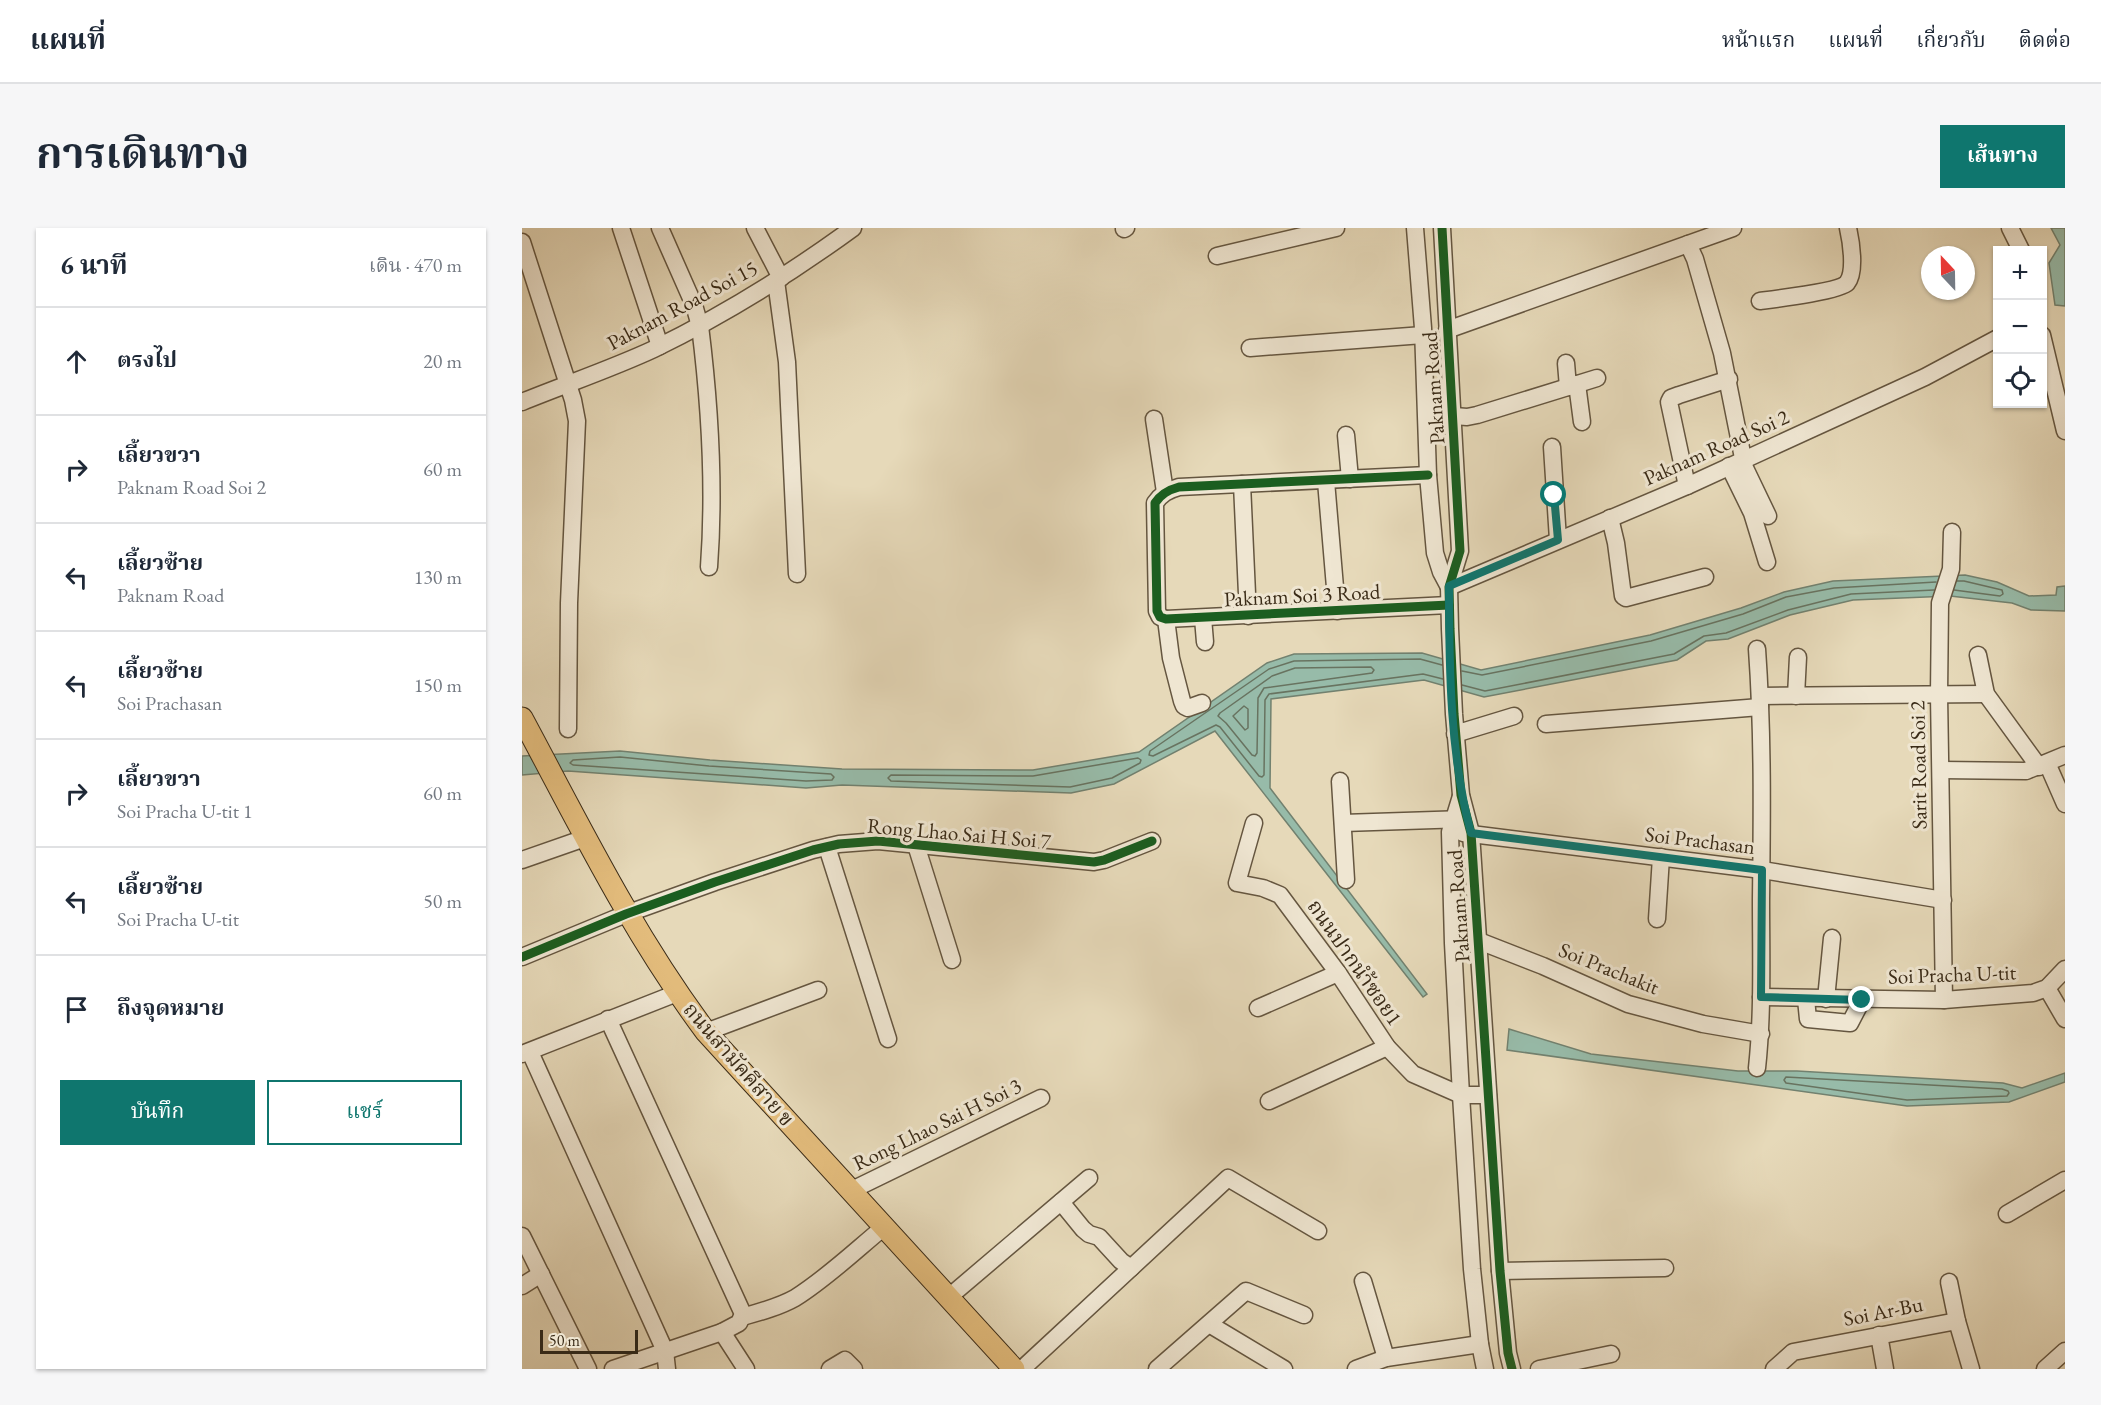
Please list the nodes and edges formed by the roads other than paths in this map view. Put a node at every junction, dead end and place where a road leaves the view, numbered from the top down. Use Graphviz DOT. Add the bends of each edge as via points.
graph roads {
  1 [pos="621,228"];
  2 [pos="660,228"];
  3 [pos="755,228"];
  4 [pos="853,228"];
  5 [pos="1336,228"];
  6 [pos="1415,228"];
  7 [pos="1442,228"];
  8 [pos="1733,228"];
  9 [pos="1848,228"];
  10 [pos="2010,228"];
  11 [pos="522,242"];
  12 [pos="1688,244"];
  13 [pos="2018,246"];
  14 [pos="1217,256"];
  15 [pos="779,279"];
  16 [pos="1760,302"];
  17 [pos="700,326"];
  18 [pos="1447,330"];
  19 [pos="1423,335"];
  20 [pos="1993,341"];
  21 [pos="660,346"];
  22 [pos="1250,348"];
  23 [pos="2047,353"];
  24 [pos="1566,363"];
  25 [pos="1598,378"];
  26 [pos="1729,379"];
  27 [pos="567,384"];
  28 [pos="1572,386"];
  29 [pos="522,402"];
  30 [pos="1454,416"];
  31 [pos="1154,419"];
  32 [pos="1582,422"];
  33 [pos="2065,430"];
  34 [pos="1346,435"];
  35 [pos="1552,447"];
  36 [pos="1736,463"];
  37 [pos="1428,475"];
  38 [pos="1350,479"];
  39 [pos="1326,481"];
  40 [pos="1242,484"];
  41 [pos="1687,486"];
  42 [pos="1165,492"];
  43 [pos="1768,516"];
  44 [pos="1610,518"];
  45 [pos="1952,532"];
  46 [pos="1558,540"];
  47 [pos="1767,562"];
  48 [pos="709,567"];
  49 [pos="797,574"];
  50 [pos="1705,577"];
  51 [pos="1449,586"];
  52 [pos="1449,605"];
  53 [pos="1337,611"];
  54 [pos="1248,616"];
  55 [pos="1162,617"];
  56 [pos="1203,618"];
  57 [pos="1205,642"];
  58 [pos="1756,650"];
  59 [pos="1978,655"];
  60 [pos="1798,657"];
  61 [pos="1986,694"];
  62 [pos="1939,695"];
  63 [pos="1796,696"];
  64 [pos="1760,701"];
  65 [pos="1202,703"];
  66 [pos="1514,716"];
  67 [pos="522,718"];
  68 [pos="1546,724"];
  69 [pos="568,729"];
  70 [pos="1455,734"];
  71 [pos="2065,755"];
  72 [pos="2043,765"];
  73 [pos="1941,770"];
  74 [pos="1340,781"];
  75 [pos="2065,804"];
  76 [pos="1254,823"];
  77 [pos="1343,823"];
  78 [pos="1461,826"];
  79 [pos="585,838"];
  80 [pos="1152,841"];
  81 [pos="916,846"];
  82 [pos="827,847"];
  83 [pos="1661,857"];
  84 [pos="522,860"];
  85 [pos="1762,870"];
  86 [pos="1346,880"];
  87 [pos="1943,900"];
  88 [pos="626,914"];
  89 [pos="1657,919"];
  90 [pos="1832,938"];
  91 [pos="1479,941"];
  92 [pos="522,957"];
  93 [pos="952,960"];
  94 [pos="2065,969"];
  95 [pos="1338,973"];
  96 [pos="2047,988"];
  97 [pos="818,990"];
  98 [pos="677,993"];
  99 [pos="1761,997"];
  100 [pos="1806,999"];
  101 [pos="1826,999"];
  102 [pos="1862,1000"];
  103 [pos="1944,1000"];
  104 [pos="1258,1008"];
  105 [pos="608,1019"];
  106 [pos="2065,1019"];
  107 [pos="706,1032"];
  108 [pos="1761,1034"];
  109 [pos="888,1039"];
  110 [pos="1387,1047"];
  111 [pos="526,1053"];
  112 [pos="1757,1068"];
  113 [pos="1461,1095"];
  114 [pos="1488,1095"];
  115 [pos="1041,1098"];
  116 [pos="1269,1101"];
  117 [pos="1089,1178"];
  118 [pos="2065,1180"];
  119 [pos="852,1190"];
  120 [pos="1061,1202"];
  121 [pos="2007,1214"];
  122 [pos="884,1227"];
  123 [pos="1318,1231"];
  124 [pos="522,1236"];
  125 [pos="1131,1268"];
  126 [pos="1665,1268"];
  127 [pos="1500,1271"];
  128 [pos="541,1274"];
  129 [pos="1363,1281"];
  130 [pos="1949,1282"];
  131 [pos="522,1286"];
  132 [pos="949,1297"];
  133 [pos="1304,1315"];
  134 [pos="742,1317"];
  135 [pos="1957,1321"];
  136 [pos="1209,1324"];
  137 [pos="722,1332"];
  138 [pos="1879,1335"];
  139 [pos="1480,1344"];
  140 [pos="665,1351"];
  141 [pos="2065,1351"];
  142 [pos="1611,1354"];
  143 [pos="1386,1358"];
  144 [pos="586,1368"];
  145 [pos="613,1369"];
  146 [pos="667,1369"];
  147 [pos="746,1369"];
  148 [pos="830,1369"];
  149 [pos="854,1369"];
  150 [pos="1014,1369"];
  151 [pos="1022,1369"];
  152 [pos="1157,1369"];
  153 [pos="1284,1369"];
  154 [pos="1356,1369"];
  155 [pos="1485,1369"];
  156 [pos="1512,1369"];
  157 [pos="1539,1369"];
  158 [pos="1774,1369"];
  159 [pos="1885,1369"];
  160 [pos="1971,1369"];
  161 [pos="2045,1369"];
  1 -- 21 [label="street"];
  2 -- 17 [label="street"];
  3 -- 15 [label="street"];
  4 -- 15 [label="street, Paknam Road Soi 15"];
  5 -- 14 [label="street"];
  6 -- 19 [label="street, Paknam Road"];
  7 -- 18 [label="street, Paknam Road"];
  8 -- 12 [label="street"];
  9 -- 16 [label="street" via="1851,259 1846,284"];
  10 -- 13 [label="street"];
  11 -- 27 [label="street"];
  12 -- 18 [label="street"];
  12 -- 26 [label="street"];
  15 -- 17 [label="street, Paknam Road Soi 15"];
  15 -- 49 [label="street"];
  17 -- 21 [label="street, Paknam Road Soi 15"];
  17 -- 48 [label="street" via="712,457"];
  18 -- 30 [label="street, Paknam Road"];
  19 -- 22 [label="street"];
  19 -- 37 [label="street, Paknam Road"];
  20 -- 36 [label="street, Paknam Road Soi 2" via="1925,377"];
  21 -- 27 [label="street, Paknam Road Soi 15"];
  23 -- 33 [label="street"];
  24 -- 28 [label="street"];
  25 -- 28 [label="street"];
  26 -- 36 [label="street"];
  26 -- 41 [label="street" via="1671,398 1669,402"];
  27 -- 29 [label="street, Paknam Road Soi 15"];
  27 -- 69 [label="street" via="577,431"];
  28 -- 30 [label="street" via="1478,415"];
  28 -- 32 [label="street"];
  30 -- 51 [label="street, Paknam Road" via="1460,551"];
  31 -- 42 [label="street"];
  34 -- 38 [label="street"];
  35 -- 46 [label="street"];
  36 -- 41 [label="street, Paknam Road Soi 2"];
  36 -- 43 [label="street" via="1748,477"];
  36 -- 47 [label="street"];
  37 -- 38 [label="street"];
  37 -- 51 [label="street, Paknam Road" via="1435,553"];
  38 -- 39 [label="street"];
  39 -- 40 [label="street"];
  39 -- 53 [label="street"];
  40 -- 42 [label="street" via="1179,487"];
  40 -- 54 [label="street"];
  41 -- 44 [label="street, Paknam Road Soi 2"];
  42 -- 55 [label="street" via="1155,504"];
  44 -- 46 [label="street, Paknam Road Soi 2"];
  44 -- 50 [label="street" via="1626,598"];
  45 -- 62 [label="street, Sarit Road Soi 2" via="1951,569 1940,603"];
  46 -- 51 [label="street, Paknam Road Soi 2"];
  51 -- 52 [label="street, Paknam Road"];
  52 -- 53 [label="street, Paknam Soi 3 Road"];
  52 -- 70 [label="street, Paknam Road"];
  53 -- 54 [label="street, Paknam Soi 3 Road"];
  54 -- 56 [label="street, Paknam Soi 3 Road"];
  55 -- 56 [label="street, Paknam Soi 3 Road"];
  55 -- 65 [label="street" via="1184,706"];
  56 -- 57 [label="street"];
  58 -- 64 [label="street"];
  59 -- 61 [label="street"];
  60 -- 63 [label="street"];
  61 -- 62 [label="street"];
  61 -- 72 [label="street"];
  62 -- 63 [label="street"];
  62 -- 73 [label="street, Sarit Road Soi 2"];
  63 -- 64 [label="street"];
  64 -- 68 [label="street"];
  64 -- 85 [label="street"];
  66 -- 70 [label="street"];
  67 -- 79 [label="main road, ถนนสามัคคีสาย ข"];
  70 -- 78 [label="street, Paknam Road"];
  71 -- 72 [label="street"];
  72 -- 73 [label="street" via="2026,771"];
  72 -- 75 [label="street"];
  73 -- 87 [label="street, Sarit Road Soi 2"];
  74 -- 77 [label="street"];
  76 -- 95 [label="street, ถนนปากนำ้ซอย1" via="1237,883 1280,895"];
  77 -- 78 [label="street, Soi Prachasan"];
  77 -- 86 [label="street"];
  78 -- 83 [label="street, Soi Prachasan"];
  78 -- 91 [label="street, Paknam Road"];
  78 -- 113 [label="street, Paknam Road"];
  79 -- 84 [label="street"];
  79 -- 88 [label="main road, ถนนสามัคคีสาย ข"];
  80 -- 81 [label="street, Rong Lhao Sai H Soi 7" via="1094,862"];
  81 -- 82 [label="street, Rong Lhao Sai H Soi 7" via="878,842"];
  81 -- 93 [label="street"];
  82 -- 88 [label="street, Rong Lhao Sai H Soi 7"];
  82 -- 109 [label="street"];
  83 -- 85 [label="street, Soi Prachasan"];
  83 -- 89 [label="street"];
  85 -- 87 [label="street, Soi Prachasan"];
  85 -- 99 [label="street"];
  87 -- 103 [label="street, Sarit Road Soi 2"];
  88 -- 92 [label="street, Rong Lhao Sai H Soi 7"];
  88 -- 98 [label="main road, ถนนสามัคคีสาย ข"];
  90 -- 101 [label="street"];
  91 -- 108 [label="street, Soi Prachakit" via="1628,1004 1703,1024"];
  91 -- 114 [label="street, Paknam Road"];
  94 -- 96 [label="street, Soi Pracha U-tit"];
  95 -- 104 [label="street"];
  95 -- 110 [label="street, ถนนปากนำ้ซอย1"];
  96 -- 103 [label="street, Soi Pracha U-tit" via="2033,993"];
  96 -- 106 [label="street"];
  97 -- 107 [label="street"];
  98 -- 105 [label="street"];
  98 -- 107 [label="main road, ถนนสามัคคีสาย ข"];
  99 -- 100 [label="street, Soi Pracha U-tit"];
  99 -- 108 [label="street"];
  100 -- 101 [label="street, Soi Pracha U-tit"];
  100 -- 102 [label="street" via="1808,1019 1850,1023"];
  101 -- 102 [label="street, Soi Pracha U-tit"];
  102 -- 103 [label="street, Soi Pracha U-tit"];
  105 -- 111 [label="street"];
  105 -- 134 [label="street"];
  107 -- 119 [label="main road, ถนนสามัคคีสาย ข"];
  108 -- 112 [label="street"];
  110 -- 113 [label="street, ถนนปากนำ้ซอย1" via="1413,1074"];
  110 -- 116 [label="street"];
  111 -- 140 [label="street"];
  113 -- 114 [label="street, ถนนปากนำ้ซอย1"];
  113 -- 139 [label="street, Paknam Road"];
  114 -- 127 [label="street, Paknam Road"];
  115 -- 119 [label="street, Rong Lhao Sai H Soi 3"];
  117 -- 120 [label="street"];
  118 -- 121 [label="street"];
  119 -- 122 [label="main road, ถนนสามัคคีสาย ข"];
  120 -- 125 [label="street" via="1083,1229 1099,1237"];
  120 -- 132 [label="street"];
  122 -- 132 [label="main road, ถนนสามัคคีสาย ข"];
  122 -- 134 [label="street" via="794,1298"];
  123 -- 125 [label="street" via="1228,1178"];
  124 -- 128 [label="street"];
  125 -- 151 [label="street"];
  126 -- 127 [label="street"];
  127 -- 156 [label="street, Paknam Road"];
  128 -- 131 [label="street"];
  128 -- 144 [label="street"];
  129 -- 143 [label="street"];
  130 -- 135 [label="street"];
  132 -- 150 [label="main road, ถนนสามัคคีสาย ข"];
  133 -- 136 [label="street" via="1245,1291"];
  134 -- 137 [label="street"];
  135 -- 138 [label="street, Soi Ar-Bu"];
  135 -- 160 [label="street"];
  136 -- 152 [label="street"];
  136 -- 153 [label="street"];
  137 -- 140 [label="street"];
  137 -- 147 [label="street"];
  138 -- 158 [label="street, Soi Ar-Bu" via="1793,1352"];
  138 -- 159 [label="street"];
  139 -- 143 [label="street"];
  139 -- 155 [label="street, Paknam Road"];
  140 -- 145 [label="street"];
  140 -- 146 [label="street"];
  141 -- 161 [label="street"];
  142 -- 157 [label="street"];
  143 -- 154 [label="street"];
  148 -- 149 [label="street" via="846,1360"];
}
